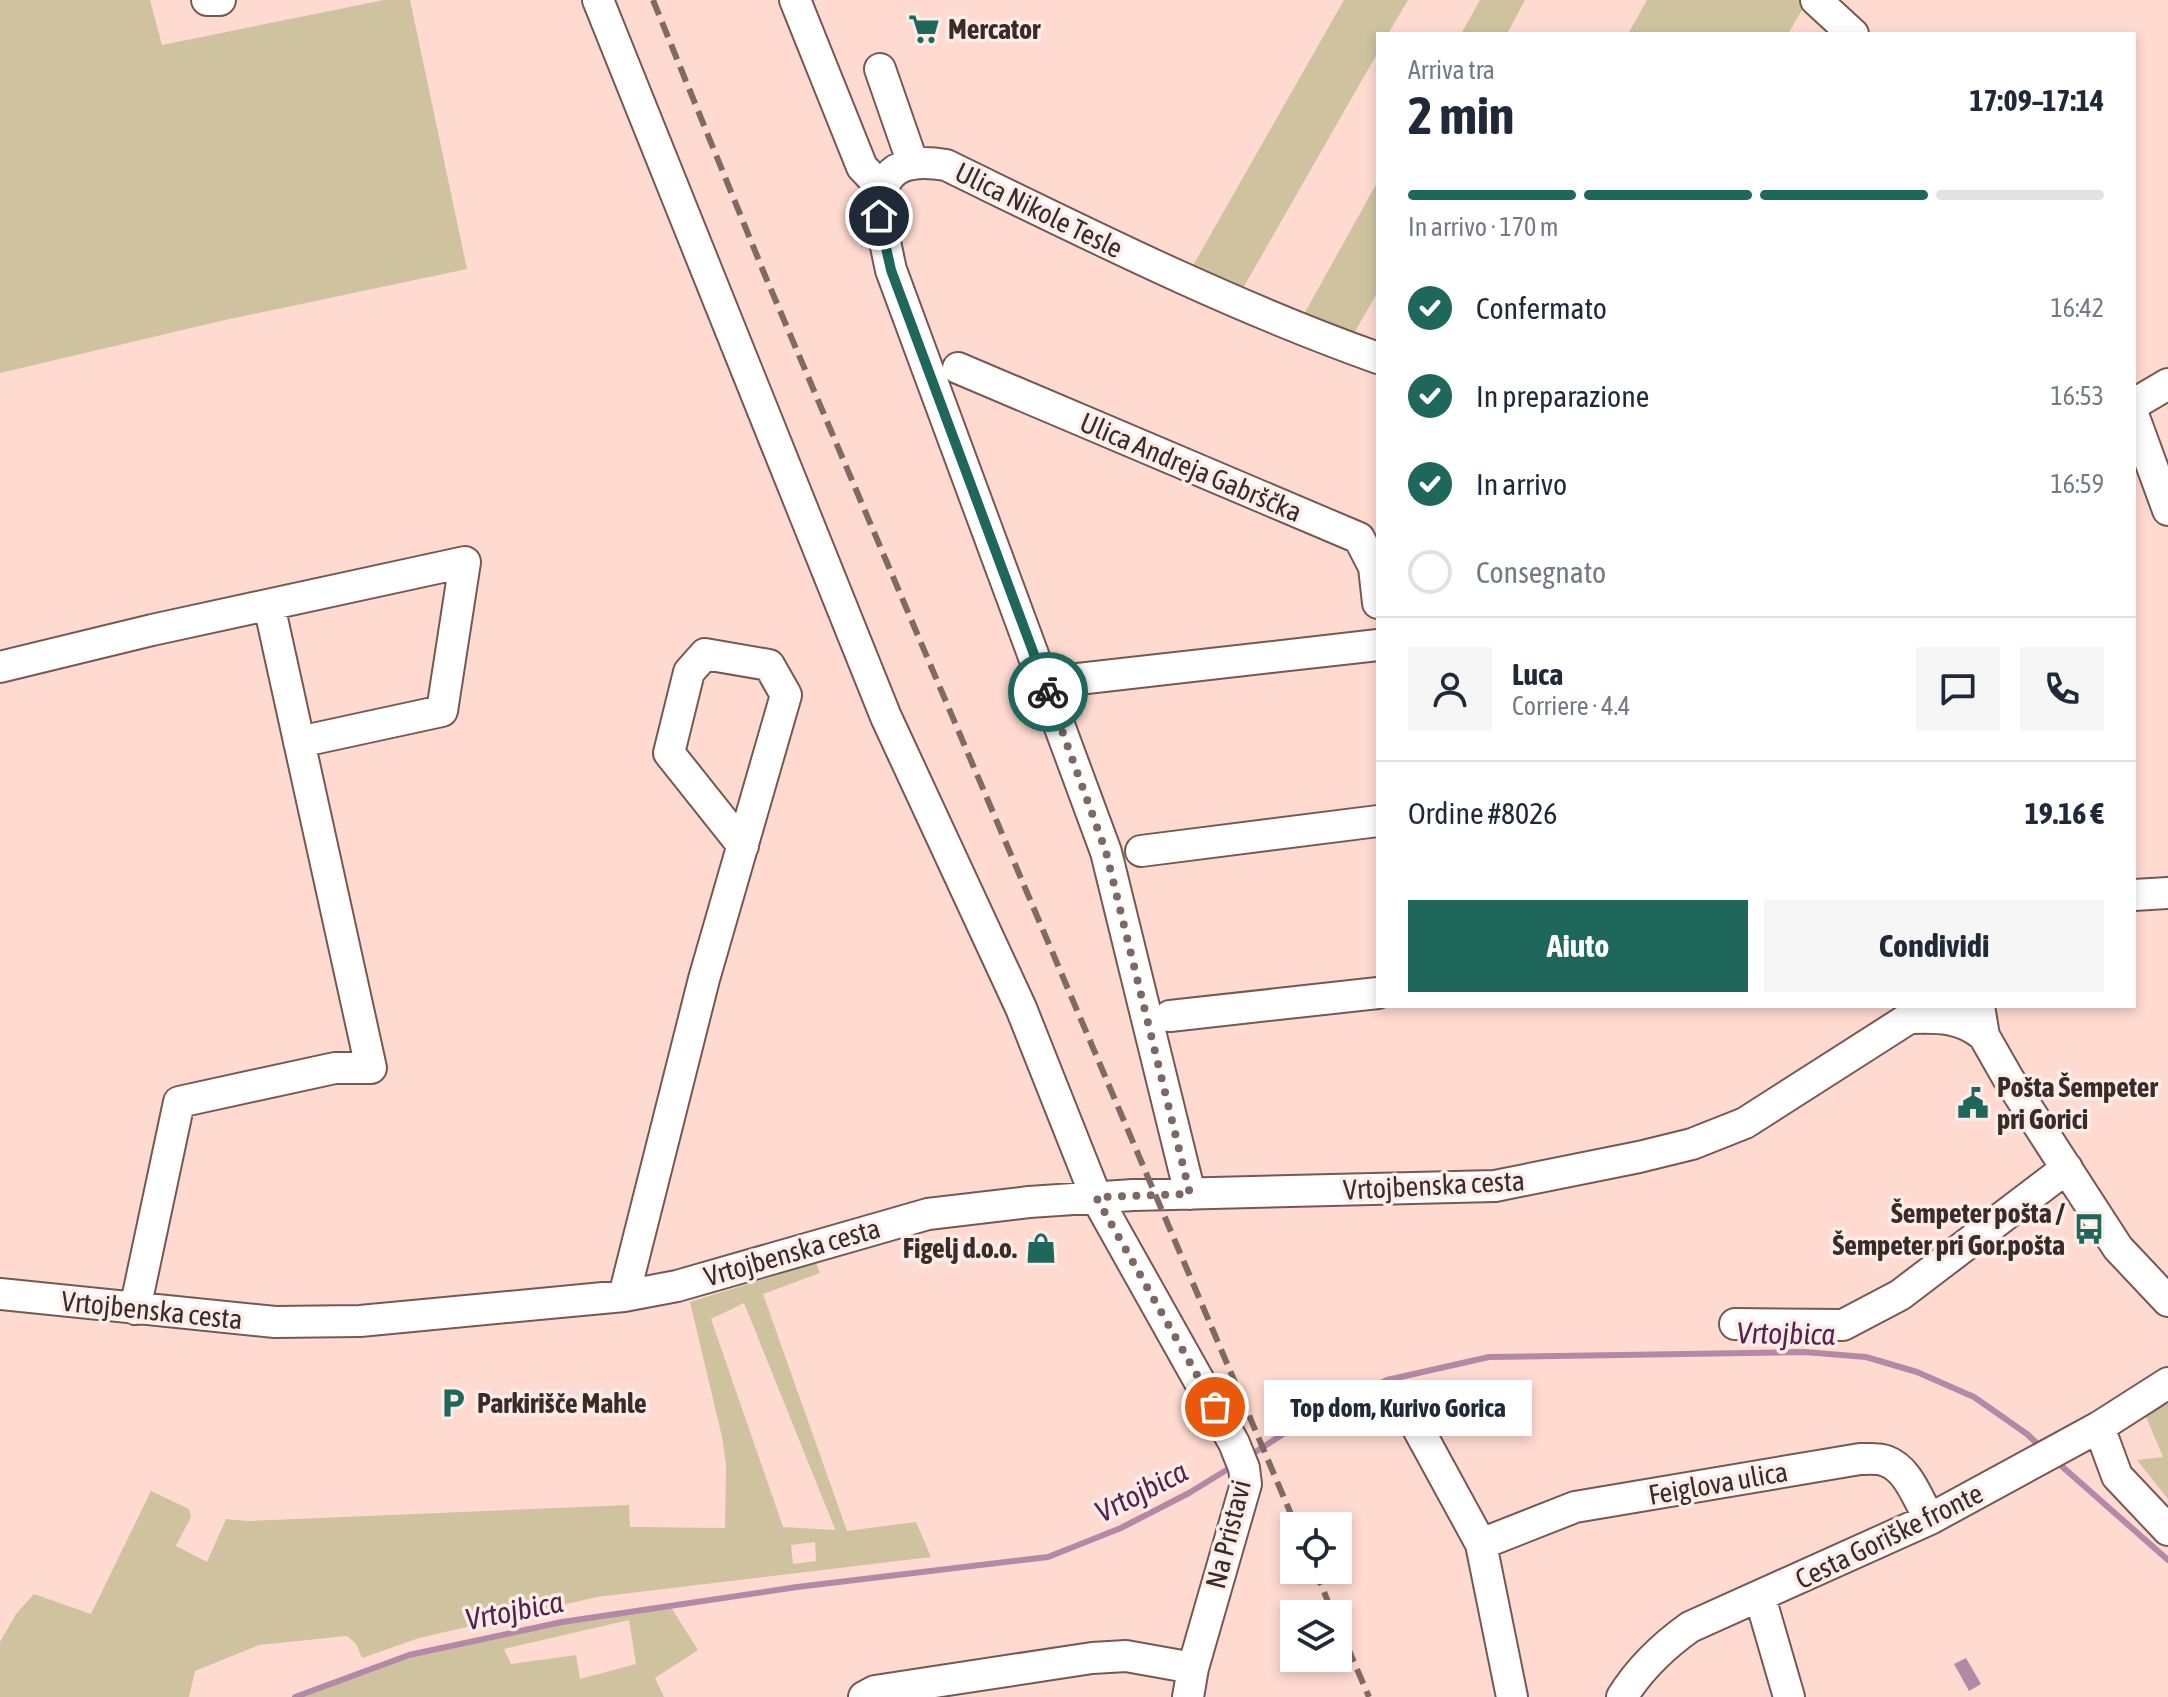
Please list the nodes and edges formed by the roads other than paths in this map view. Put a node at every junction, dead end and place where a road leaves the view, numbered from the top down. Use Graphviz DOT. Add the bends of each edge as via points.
graph roads {
  1 [pos="207,0"];
  2 [pos="220,0"];
  3 [pos="598,0"];
  4 [pos="795,0"];
  5 [pos="1816,0"];
  6 [pos="1851,32"];
  7 [pos="880,69"];
  8 [pos="846,78"];
  9 [pos="847,128"];
  10 [pos="913,164"];
  11 [pos="882,188"];
  12 [pos="1376,357"];
  13 [pos="958,368"];
  14 [pos="2168,384"];
  15 [pos="2136,403"];
  16 [pos="2136,422"];
  17 [pos="2168,510"];
  18 [pos="1376,585"];
  19 [pos="269,605"];
  20 [pos="1376,645"];
  21 [pos="0,667"];
  22 [pos="1078,679"];
  23 [pos="299,742"];
  24 [pos="1376,821"];
  25 [pos="743,846"];
  26 [pos="1141,851"];
  27 [pos="2168,893"];
  28 [pos="2136,895"];
  29 [pos="1376,993"];
  30 [pos="1979,1008"];
  31 [pos="1920,1012"];
  32 [pos="1170,1016"];
  33 [pos="1984,1036"];
  34 [pos="2067,1168"];
  35 [pos="1190,1194"];
  36 [pos="1096,1197"];
  37 [pos="0,1294"];
  38 [pos="624,1296"];
  39 [pos="2168,1301"];
  40 [pos="135,1309"];
  41 [pos="1735,1324"];
  42 [pos="2163,1380"];
  43 [pos="1416,1425"];
  44 [pos="2099,1427"];
  45 [pos="1930,1519"];
  46 [pos="2168,1530"];
  47 [pos="1481,1544"];
  48 [pos="1760,1597"];
  49 [pos="1190,1682"];
  50 [pos="864,1697"];
  51 [pos="1512,1697"];
  52 [pos="1622,1697"];
  53 [pos="1789,1697"];
  1 -- 2 [label="street"];
  3 -- 36 [label="street, Na Pristavi" via="886,717 1021,1008"];
  4 -- 9 [label="street"];
  5 -- 6 [label="street"];
  7 -- 10 [label="street"];
  8 -- 9 [label="street"];
  9 -- 11 [label="street" via="862,167"];
  10 -- 11 [label="street" via="897,168"];
  10 -- 12 [label="street, Ulica Nikole Tesle" via="946,165 1295,329"];
  11 -- 35 [label="street" via="879,216 891,270 1106,852"];
  13 -- 18 [label="street, Ulica Andreja Gabrščka" via="1359,538 1374,567"];
  14 -- 15 [label="street"];
  16 -- 17 [label="street"];
  19 -- 21 [label="street"];
  19 -- 23 [label="street"];
  19 -- 23 [label="street" via="465,562 442,711"];
  20 -- 22 [label="street"];
  23 -- 40 [label="street" via="371,1068 335,1068 179,1102"];
  24 -- 26 [label="street"];
  25 -- 25 [label="street" via="786,695 769,665 705,654 689,672 669,753"];
  25 -- 38 [label="street"];
  27 -- 28 [label="street"];
  29 -- 32 [label="street"];
  30 -- 33 [label="street"];
  31 -- 33 [label="street" via="1967,1023"];
  31 -- 35 [label="street, Vrtojbenska cesta" via="1745,1123 1692,1144 1495,1186"];
  33 -- 34 [label="street"];
  34 -- 39 [label="street" via="2118,1248"];
  34 -- 41 [label="street" via="1900,1295 1843,1325"];
  35 -- 36 [label="street, Vrtojbenska cesta"];
  36 -- 38 [label="street, Vrtojbenska cesta" via="928,1214 677,1286"];
  36 -- 49 [label="street, Na Pristavi" via="1239,1455 1246,1484"];
  37 -- 40 [label="street, Vrtojbenska cesta"];
  38 -- 40 [label="street, Vrtojbenska cesta" via="347,1321 275,1322"];
  42 -- 44 [label="street, Cesta Goriške fronte"];
  43 -- 47 [label="street"];
  44 -- 45 [label="street, Cesta Goriške fronte"];
  44 -- 46 [label="street" via="2117,1476"];
  45 -- 47 [label="street, Feiglova ulica" via="1899,1469 1887,1461 1860,1459 1575,1507"];
  45 -- 48 [label="street, Cesta Goriške fronte"];
  47 -- 51 [label="street"];
  48 -- 52 [label="street, Cesta Goriške fronte" via="1690,1627 1666,1644"];
  48 -- 53 [label="street"];
  49 -- 50 [label="street, Na Pristavi" via="1126,1656 875,1691"];
}
